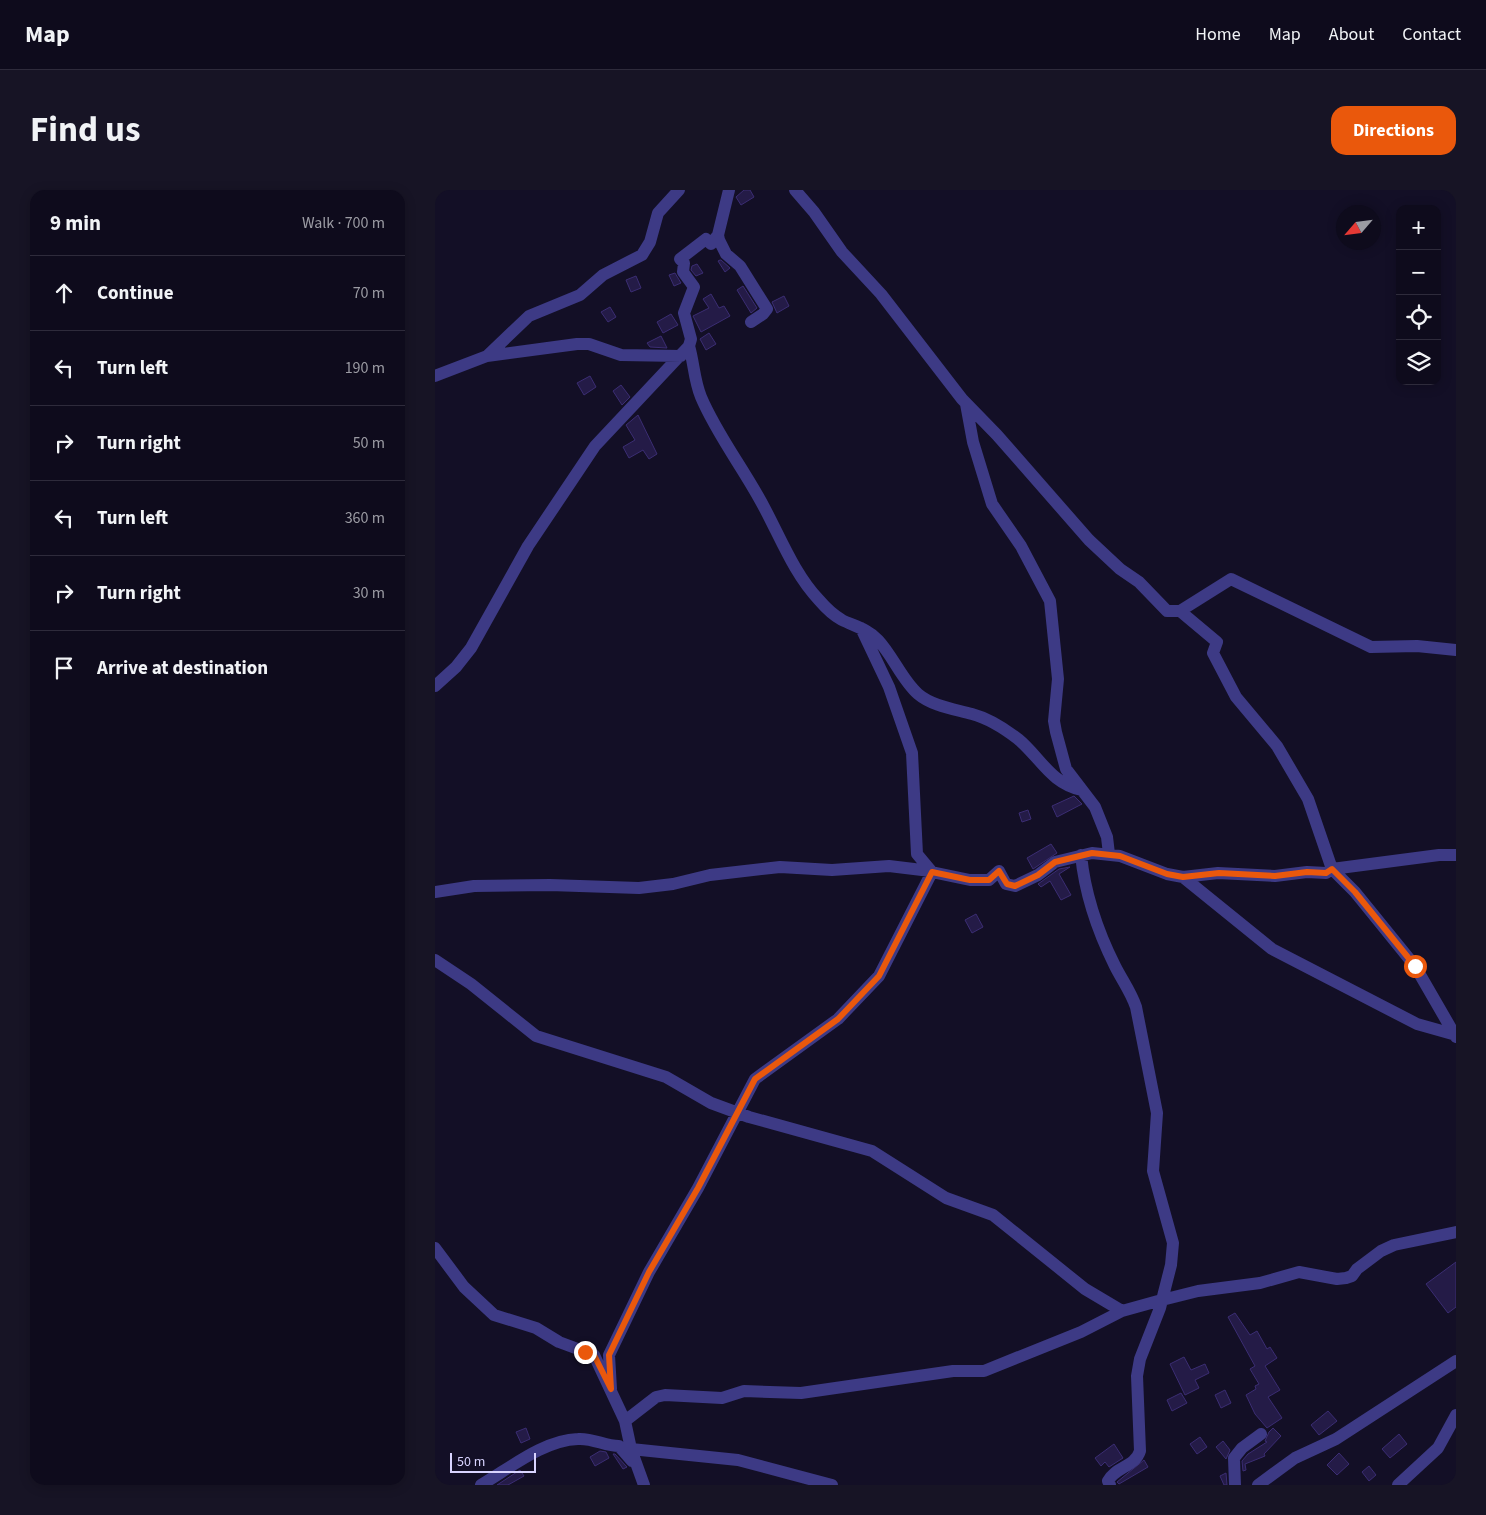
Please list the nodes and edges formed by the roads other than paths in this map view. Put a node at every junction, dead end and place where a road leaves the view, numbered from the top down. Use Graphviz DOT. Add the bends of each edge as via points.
graph roads {
  1 [pos="679,190"];
  2 [pos="729,190"];
  3 [pos="795,190"];
  4 [pos="718,235"];
  5 [pos="751,322"];
  6 [pos="685,351"];
  7 [pos="487,356"];
  8 [pos="435,376"];
  9 [pos="966,404"];
  10 [pos="1180,611"];
  11 [pos="861,628"];
  12 [pos="1456,650"];
  13 [pos="435,686"];
  14 [pos="1082,790"];
  15 [pos="1109,854"];
  16 [pos="1081,855"];
  17 [pos="1456,856"];
  18 [pos="1332,869"];
  19 [pos="932,872"];
  20 [pos="1183,877"];
  21 [pos="435,892"];
  22 [pos="435,960"];
  23 [pos="1455,1035"];
  24 [pos="737,1112"];
  25 [pos="1456,1232"];
  26 [pos="435,1248"];
  27 [pos="1162,1299"];
  28 [pos="1122,1311"];
  29 [pos="1456,1361"];
  30 [pos="611,1389"];
  31 [pos="1456,1415"];
  32 [pos="625,1421"];
  33 [pos="1261,1434"];
  34 [pos="631,1449"];
  35 [pos="644,1483"];
  36 [pos="481,1485"];
  37 [pos="832,1485"];
  38 [pos="1110,1485"];
  39 [pos="1235,1485"];
  40 [pos="1258,1485"];
  41 [pos="1398,1485"];
  1 -- 7 [label="street" via="658,213 650,242 642,255 603,275 580,295 529,316"];
  2 -- 4 [label="street"];
  3 -- 9 [label="street"];
  4 -- 5 [label="street" via="723,248 740,266 767,309"];
  4 -- 6 [label="street" via="711,244 706,239 680,259 684,263 683,272 694,287 684,313 691,339"];
  6 -- 7 [label="street" via="621,355 589,344 577,344"];
  6 -- 11 [label="street" via="709,414 809,589 839,619"];
  6 -- 13 [label="street" via="595,446 528,546 471,648"];
  7 -- 8 [label="street"];
  9 -- 10 [label="street" via="1120,570 1139,582 1167,610"];
  9 -- 14 [label="street" via="973,442 993,504 1021,546 1050,601 1058,679 1054,721 1066,769"];
  10 -- 12 [label="street" via="1231,579 1371,647 1417,646"];
  10 -- 18 [label="street" via="1217,642 1213,653 1230,688 1277,746 1308,798"];
  11 -- 14 [label="street" via="885,648 917,694 988,721 1019,740 1056,778"];
  11 -- 19 [label="street" via="889,687 912,753 917,854"];
  14 -- 15 [label="street" via="1095,807 1107,837"];
  15 -- 16 [label="street"];
  15 -- 20 [label="street"];
  16 -- 19 [label="street" via="1055,862 1015,886 1007,884 999,871 989,880 970,880"];
  16 -- 27 [label="street" via="1092,914 1136,1007 1154,1092 1157,1123 1153,1171 1173,1243"];
  17 -- 18 [label="street" via="1439,855"];
  18 -- 20 [label="street" via="1326,873 1275,876 1219,873"];
  18 -- 23 [label="street" via="1355,892 1415,966"];
  19 -- 21 [label="street" via="889,866 832,870 779,867 639,888 474,886"];
  19 -- 24 [label="street" via="879,976 838,1019 755,1079"];
  20 -- 23 [label="street" via="1272,949 1417,1024"];
  22 -- 24 [label="street" via="536,1036 666,1077 711,1103"];
  24 -- 28 [label="street" via="872,1151 945,1198 993,1215 1085,1289"];
  24 -- 30 [label="street" via="649,1272 609,1355"];
  25 -- 27 [label="street" via="1394,1244 1381,1250 1346,1278 1299,1272 1260,1283"];
  26 -- 30 [label="street" via="464,1287 494,1314 536,1328 559,1342 594,1355"];
  27 -- 28 [label="street"];
  27 -- 38 [label="street" via="1138,1367 1140,1451 1135,1460 1111,1476"];
  28 -- 32 [label="street" via="1081,1332 984,1371 953,1371 801,1393 744,1392 723,1398 656,1397"];
  29 -- 40 [label="street" via="1336,1438 1295,1458"];
  30 -- 32 [label="street"];
  31 -- 41 [label="street" via="1438,1448"];
  32 -- 34 [label="street"];
  33 -- 39 [label="street" via="1234,1458"];
  34 -- 35 [label="street"];
  34 -- 37 [label="street" via="738,1460"];
  35 -- 36 [label="street" via="629,1455 619,1446 580,1439 566,1440 542,1450"];
}
